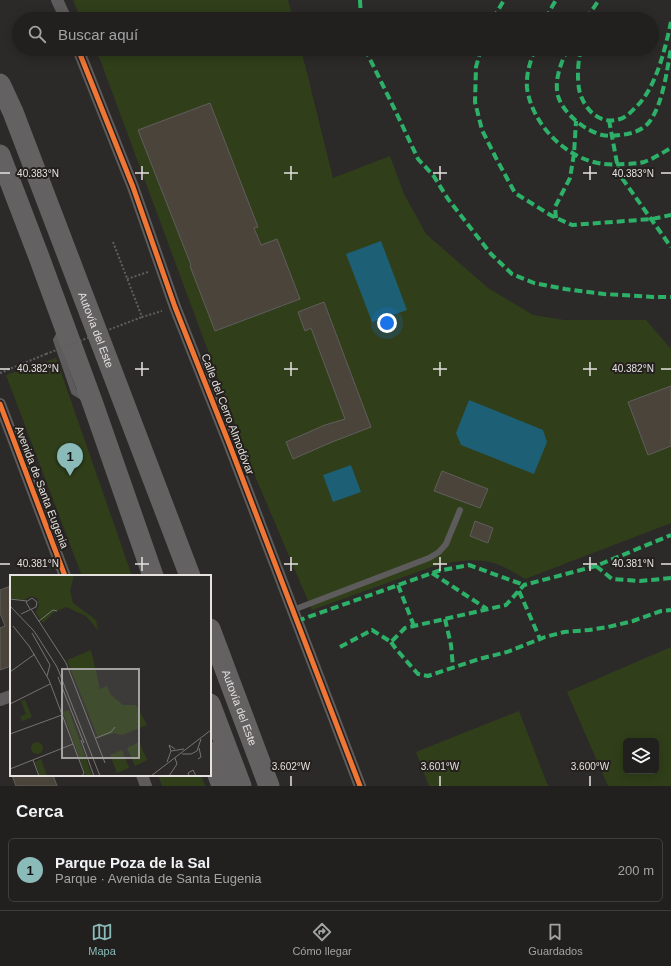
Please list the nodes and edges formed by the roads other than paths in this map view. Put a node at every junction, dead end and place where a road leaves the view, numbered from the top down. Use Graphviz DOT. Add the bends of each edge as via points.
graph roads {
  1 [pos="57,0"];
  2 [pos="63,12"];
  3 [pos="81,56"];
  4 [pos="0,84"];
  5 [pos="0,155"];
  6 [pos="0,406"];
  7 [pos="460,510"];
  8 [pos="65,575"];
  9 [pos="153,575"];
  10 [pos="190,575"];
  11 [pos="293,610"];
  12 [pos="211,632"];
  13 [pos="10,696"];
  14 [pos="0,700"];
  15 [pos="211,707"];
  16 [pos="211,755"];
  17 [pos="142,776"];
  18 [pos="146,786"];
  19 [pos="222,786"];
  20 [pos="241,786"];
  21 [pos="270,786"];
  22 [pos="360,786"];
  1 -- 2 [label="street"];
  3 -- 11 [label="street, Calle del Cerro Almodóvar"];
  4 -- 10 [label="highway, Autovía del Este"];
  5 -- 9 [label="highway" via="94,404"];
  6 -- 8 [label="street, Avenida de Santa Eugenia"];
  7 -- 11 [label="lane" via="446,544 429,558"];
  11 -- 22 [label="street, Calle del Cerro Almodóvar"];
  12 -- 21 [label="highway, Autovía del Este"];
  13 -- 14 [label="street"];
  15 -- 20 [label="highway"];
  16 -- 19 [label="highway"];
  17 -- 18 [label="street"];
}
